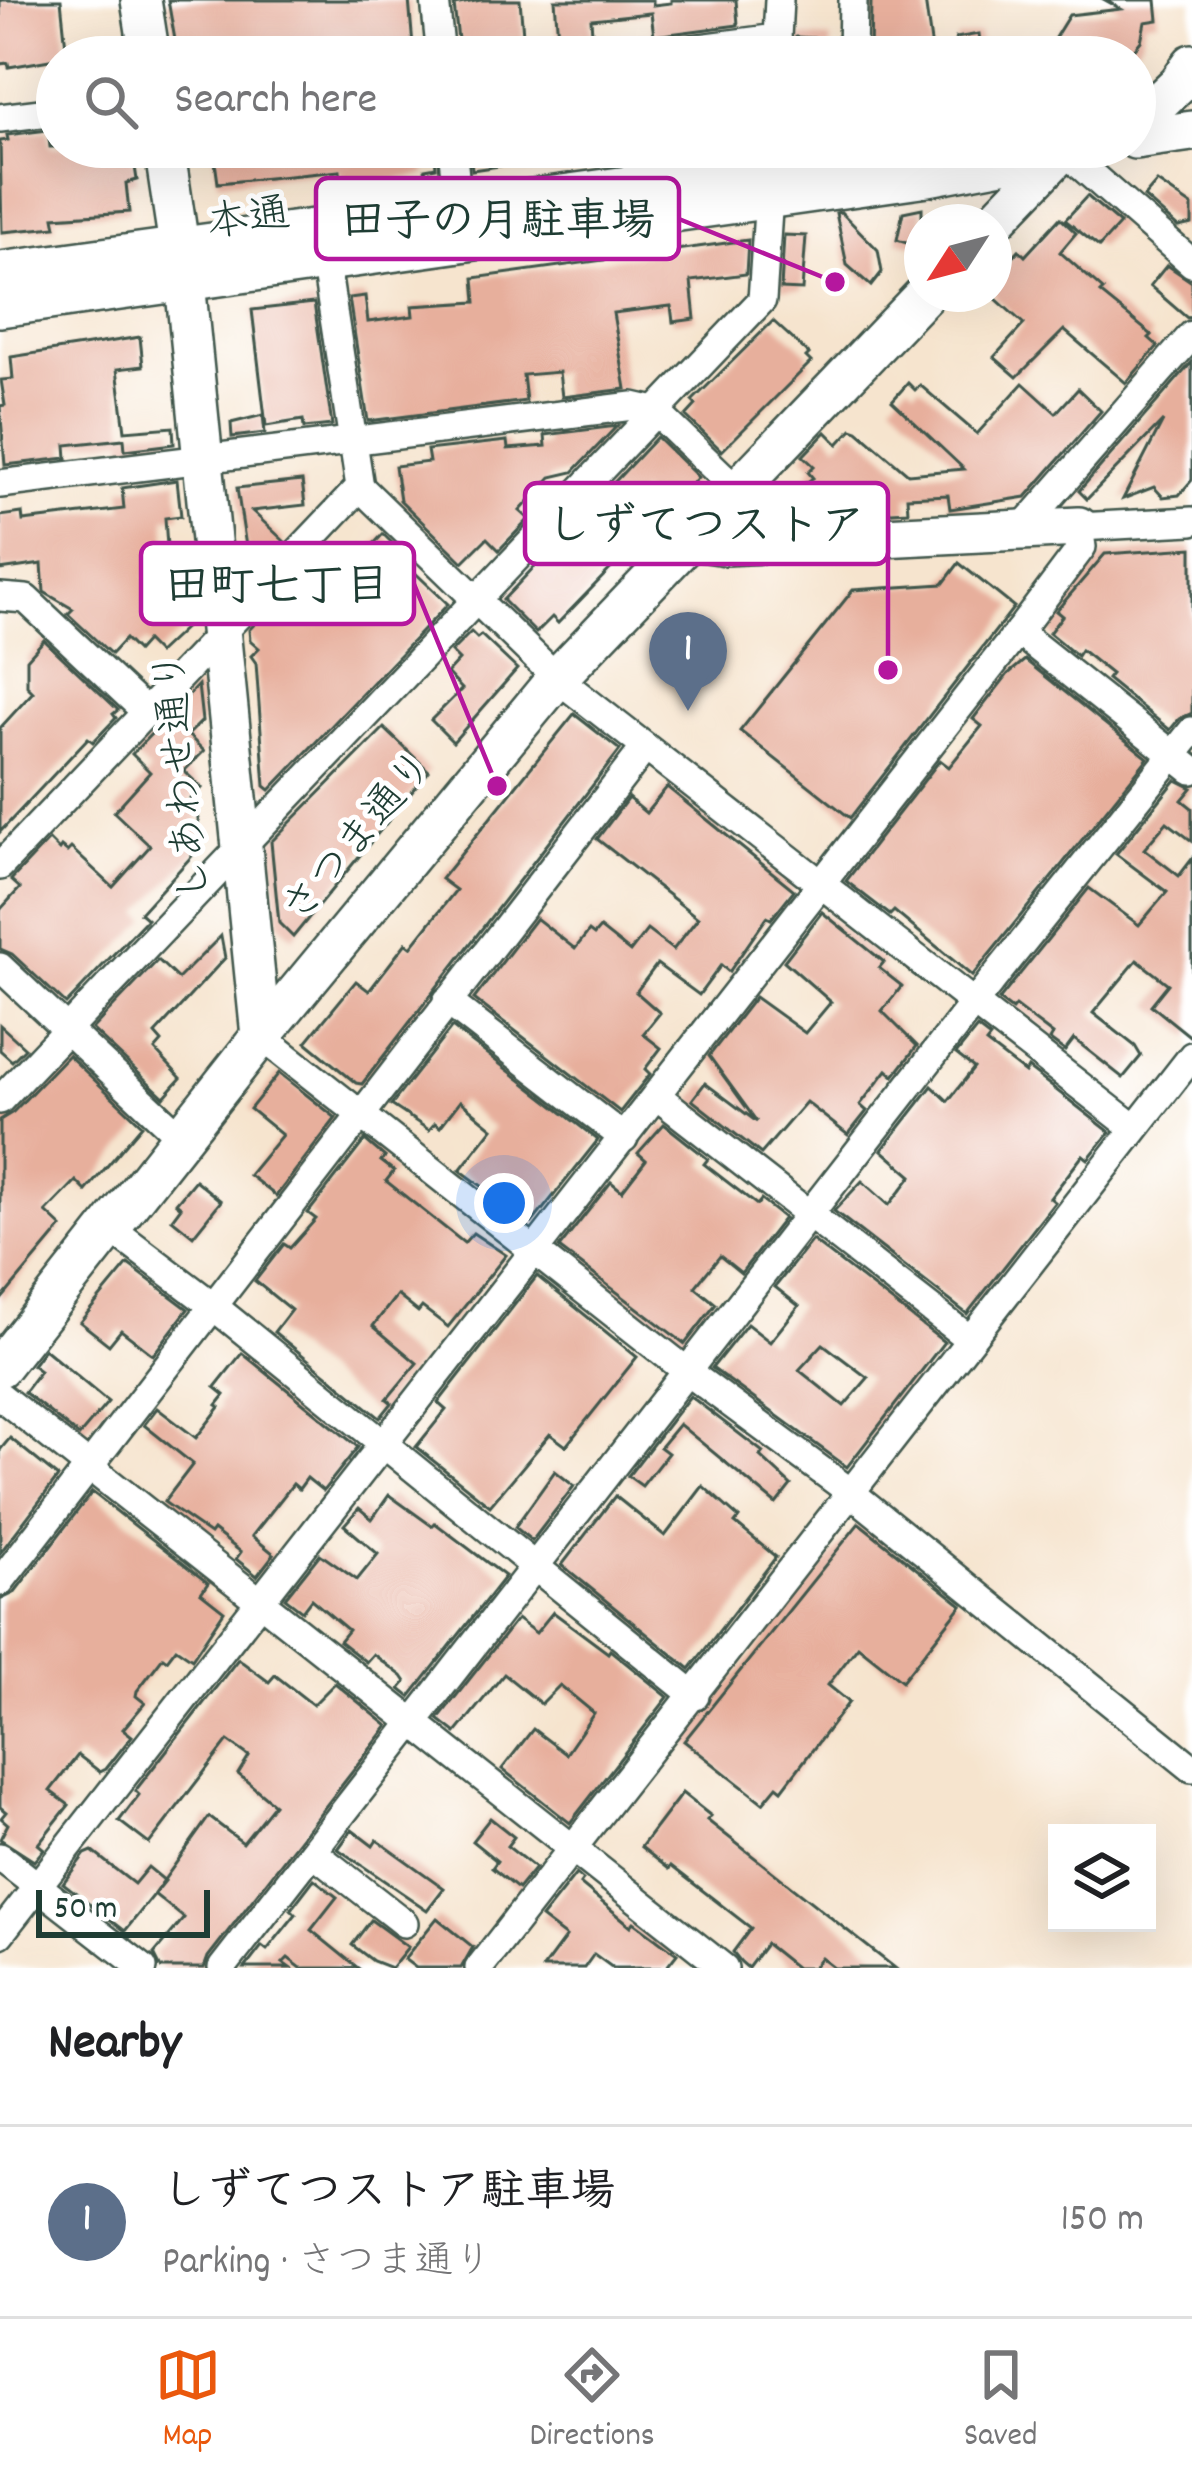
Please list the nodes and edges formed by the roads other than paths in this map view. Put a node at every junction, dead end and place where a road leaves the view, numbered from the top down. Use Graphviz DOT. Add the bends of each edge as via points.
graph roads {
  1 [pos="141,0"];
  2 [pos="435,0"];
  3 [pos="779,0"];
  4 [pos="853,0"];
  5 [pos="147,36"];
  6 [pos="439,36"];
  7 [pos="778,36"];
  8 [pos="852,36"];
  9 [pos="1192,64"];
  10 [pos="1156,106"];
  11 [pos="1192,107"];
  12 [pos="36,114"];
  13 [pos="0,118"];
  14 [pos="1156,118"];
  15 [pos="1156,126"];
  16 [pos="1192,131"];
  17 [pos="167,168"];
  18 [pos="454,168"];
  19 [pos="969,168"];
  20 [pos="1050,168"];
  21 [pos="1092,168"];
  22 [pos="770,170"];
  23 [pos="1012,205"];
  24 [pos="460,225"];
  25 [pos="325,259"];
  26 [pos="183,263"];
  27 [pos="1192,263"];
  28 [pos="0,272"];
  29 [pos="0,307"];
  30 [pos="908,312"];
  31 [pos="1192,335"];
  32 [pos="655,411"];
  33 [pos="354,439"];
  34 [pos="203,459"];
  35 [pos="0,484"];
  36 [pos="360,487"];
  37 [pos="736,489"];
  38 [pos="1192,521"];
  39 [pos="1079,527"];
  40 [pos="1021,530"];
  41 [pos="688,539"];
  42 [pos="0,597"];
  43 [pos="475,600"];
  44 [pos="1018,632"];
  45 [pos="220,634"];
  46 [pos="557,678"];
  47 [pos="146,712"];
  48 [pos="1192,731"];
  49 [pos="644,749"];
  50 [pos="1182,763"];
  51 [pos="242,844"];
  52 [pos="0,866"];
  53 [pos="821,887"];
  54 [pos="0,967"];
  55 [pos="447,1001"];
  56 [pos="973,1004"];
  57 [pos="67,1030"];
  58 [pos="261,1036"];
  59 [pos="1192,1056"];
  60 [pos="657,1096"];
  61 [pos="0,1100"];
  62 [pos="359,1113"];
  63 [pos="1134,1128"];
  64 [pos="180,1136"];
  65 [pos="624,1138"];
  66 [pos="810,1215"];
  67 [pos="109,1228"];
  68 [pos="536,1251"];
  69 [pos="212,1305"];
  70 [pos="968,1338"];
  71 [pos="0,1367"];
  72 [pos="688,1372"];
  73 [pos="0,1396"];
  74 [pos="384,1446"];
  75 [pos="88,1468"];
  76 [pos="849,1491"];
  77 [pos="537,1567"];
  78 [pos="0,1582"];
  79 [pos="260,1604"];
  80 [pos="695,1696"];
  81 [pos="414,1724"];
  82 [pos="1192,1768"];
  83 [pos="572,1849"];
  84 [pos="313,1852"];
  85 [pos="0,1857"];
  86 [pos="37,1887"];
  87 [pos="404,1923"];
  88 [pos="0,1934"];
  89 [pos="716,1966"];
  90 [pos="143,1968"];
  91 [pos="222,1968"];
  92 [pos="479,1968"];
  1 -- 5 [label="main road"];
  2 -- 6 [label="street"];
  3 -- 7 [label="street"];
  4 -- 8 [label="street"];
  9 -- 10 [label="main road"];
  11 -- 14 [label="main road"];
  12 -- 13 [label="street"];
  15 -- 16 [label="main road"];
  17 -- 26 [label="main road, しあわせ通り"];
  18 -- 24 [label="street"];
  19 -- 22 [label="main road, 本通" via="928,176"];
  20 -- 23 [label="main road"];
  21 -- 27 [label="street"];
  22 -- 24 [label="main road, 本通"];
  22 -- 32 [label="street" via="762,301"];
  24 -- 25 [label="main road, 本通"];
  24 -- 26 [label="main road, 本通"];
  25 -- 26 [label="main road, 本通"];
  25 -- 33 [label="street"];
  26 -- 28 [label="main road, 本通"];
  26 -- 29 [label="main road, 本通"];
  26 -- 34 [label="main road, しあわせ通り"];
  30 -- 37 [label="main road, さつま通り"];
  31 -- 40 [label="street"];
  32 -- 33 [label="street" via="633,406"];
  32 -- 37 [label="street"];
  32 -- 43 [label="street"];
  33 -- 34 [label="street"];
  33 -- 36 [label="street"];
  34 -- 35 [label="street"];
  34 -- 45 [label="main road, しあわせ通り"];
  36 -- 43 [label="street"];
  36 -- 45 [label="street"];
  37 -- 41 [label="main road, さつま通り"];
  38 -- 39 [label="street"];
  39 -- 40 [label="main road"];
  39 -- 44 [label="street" via="1082,547"];
  40 -- 41 [label="main road" via="726,544"];
  41 -- 46 [label="main road, さつま通り"];
  42 -- 47 [label="street" via="26,598"];
  43 -- 46 [label="street"];
  43 -- 51 [label="street"];
  44 -- 50 [label="street"];
  44 -- 53 [label="street"];
  45 -- 47 [label="street"];
  45 -- 51 [label="main road, しあわせ通り"];
  46 -- 49 [label="street"];
  46 -- 58 [label="main road, さつま通り"];
  47 -- 52 [label="street"];
  48 -- 50 [label="street"];
  49 -- 53 [label="street"];
  49 -- 55 [label="street"];
  50 -- 56 [label="street"];
  51 -- 57 [label="street"];
  51 -- 58 [label="main road, しあわせ通り"];
  53 -- 56 [label="street"];
  53 -- 60 [label="street"];
  54 -- 57 [label="street"];
  55 -- 62 [label="street"];
  55 -- 65 [label="street"];
  56 -- 63 [label="street"];
  56 -- 66 [label="street"];
  57 -- 61 [label="street"];
  57 -- 64 [label="street"];
  58 -- 62 [label="street"];
  58 -- 64 [label="main road, さつま通り"];
  59 -- 63 [label="street"];
  60 -- 65 [label="street"];
  60 -- 66 [label="street"];
  62 -- 68 [label="street"];
  62 -- 69 [label="street"];
  63 -- 70 [label="street"];
  64 -- 67 [label="main road, さつま通り"];
  65 -- 68 [label="street"];
  66 -- 70 [label="street"];
  66 -- 72 [label="street"];
  67 -- 69 [label="street"];
  67 -- 71 [label="main road, さつま通り"];
  68 -- 72 [label="street"];
  68 -- 74 [label="street"];
  69 -- 74 [label="street"];
  69 -- 75 [label="street"];
  70 -- 76 [label="street"];
  72 -- 76 [label="street"];
  72 -- 77 [label="street"];
  73 -- 75 [label="street"];
  74 -- 77 [label="street"];
  74 -- 79 [label="street"];
  75 -- 78 [label="street"];
  75 -- 79 [label="street"];
  76 -- 80 [label="street"];
  76 -- 82 [label="street"];
  77 -- 80 [label="street"];
  77 -- 81 [label="street"];
  79 -- 81 [label="street"];
  79 -- 86 [label="street"];
  80 -- 83 [label="street"];
  81 -- 83 [label="street"];
  81 -- 84 [label="street"];
  83 -- 89 [label="street"];
  83 -- 92 [label="street"];
  84 -- 87 [label="street"];
  84 -- 91 [label="street"];
  85 -- 86 [label="street"];
  86 -- 88 [label="street"];
  86 -- 90 [label="street"];
}
